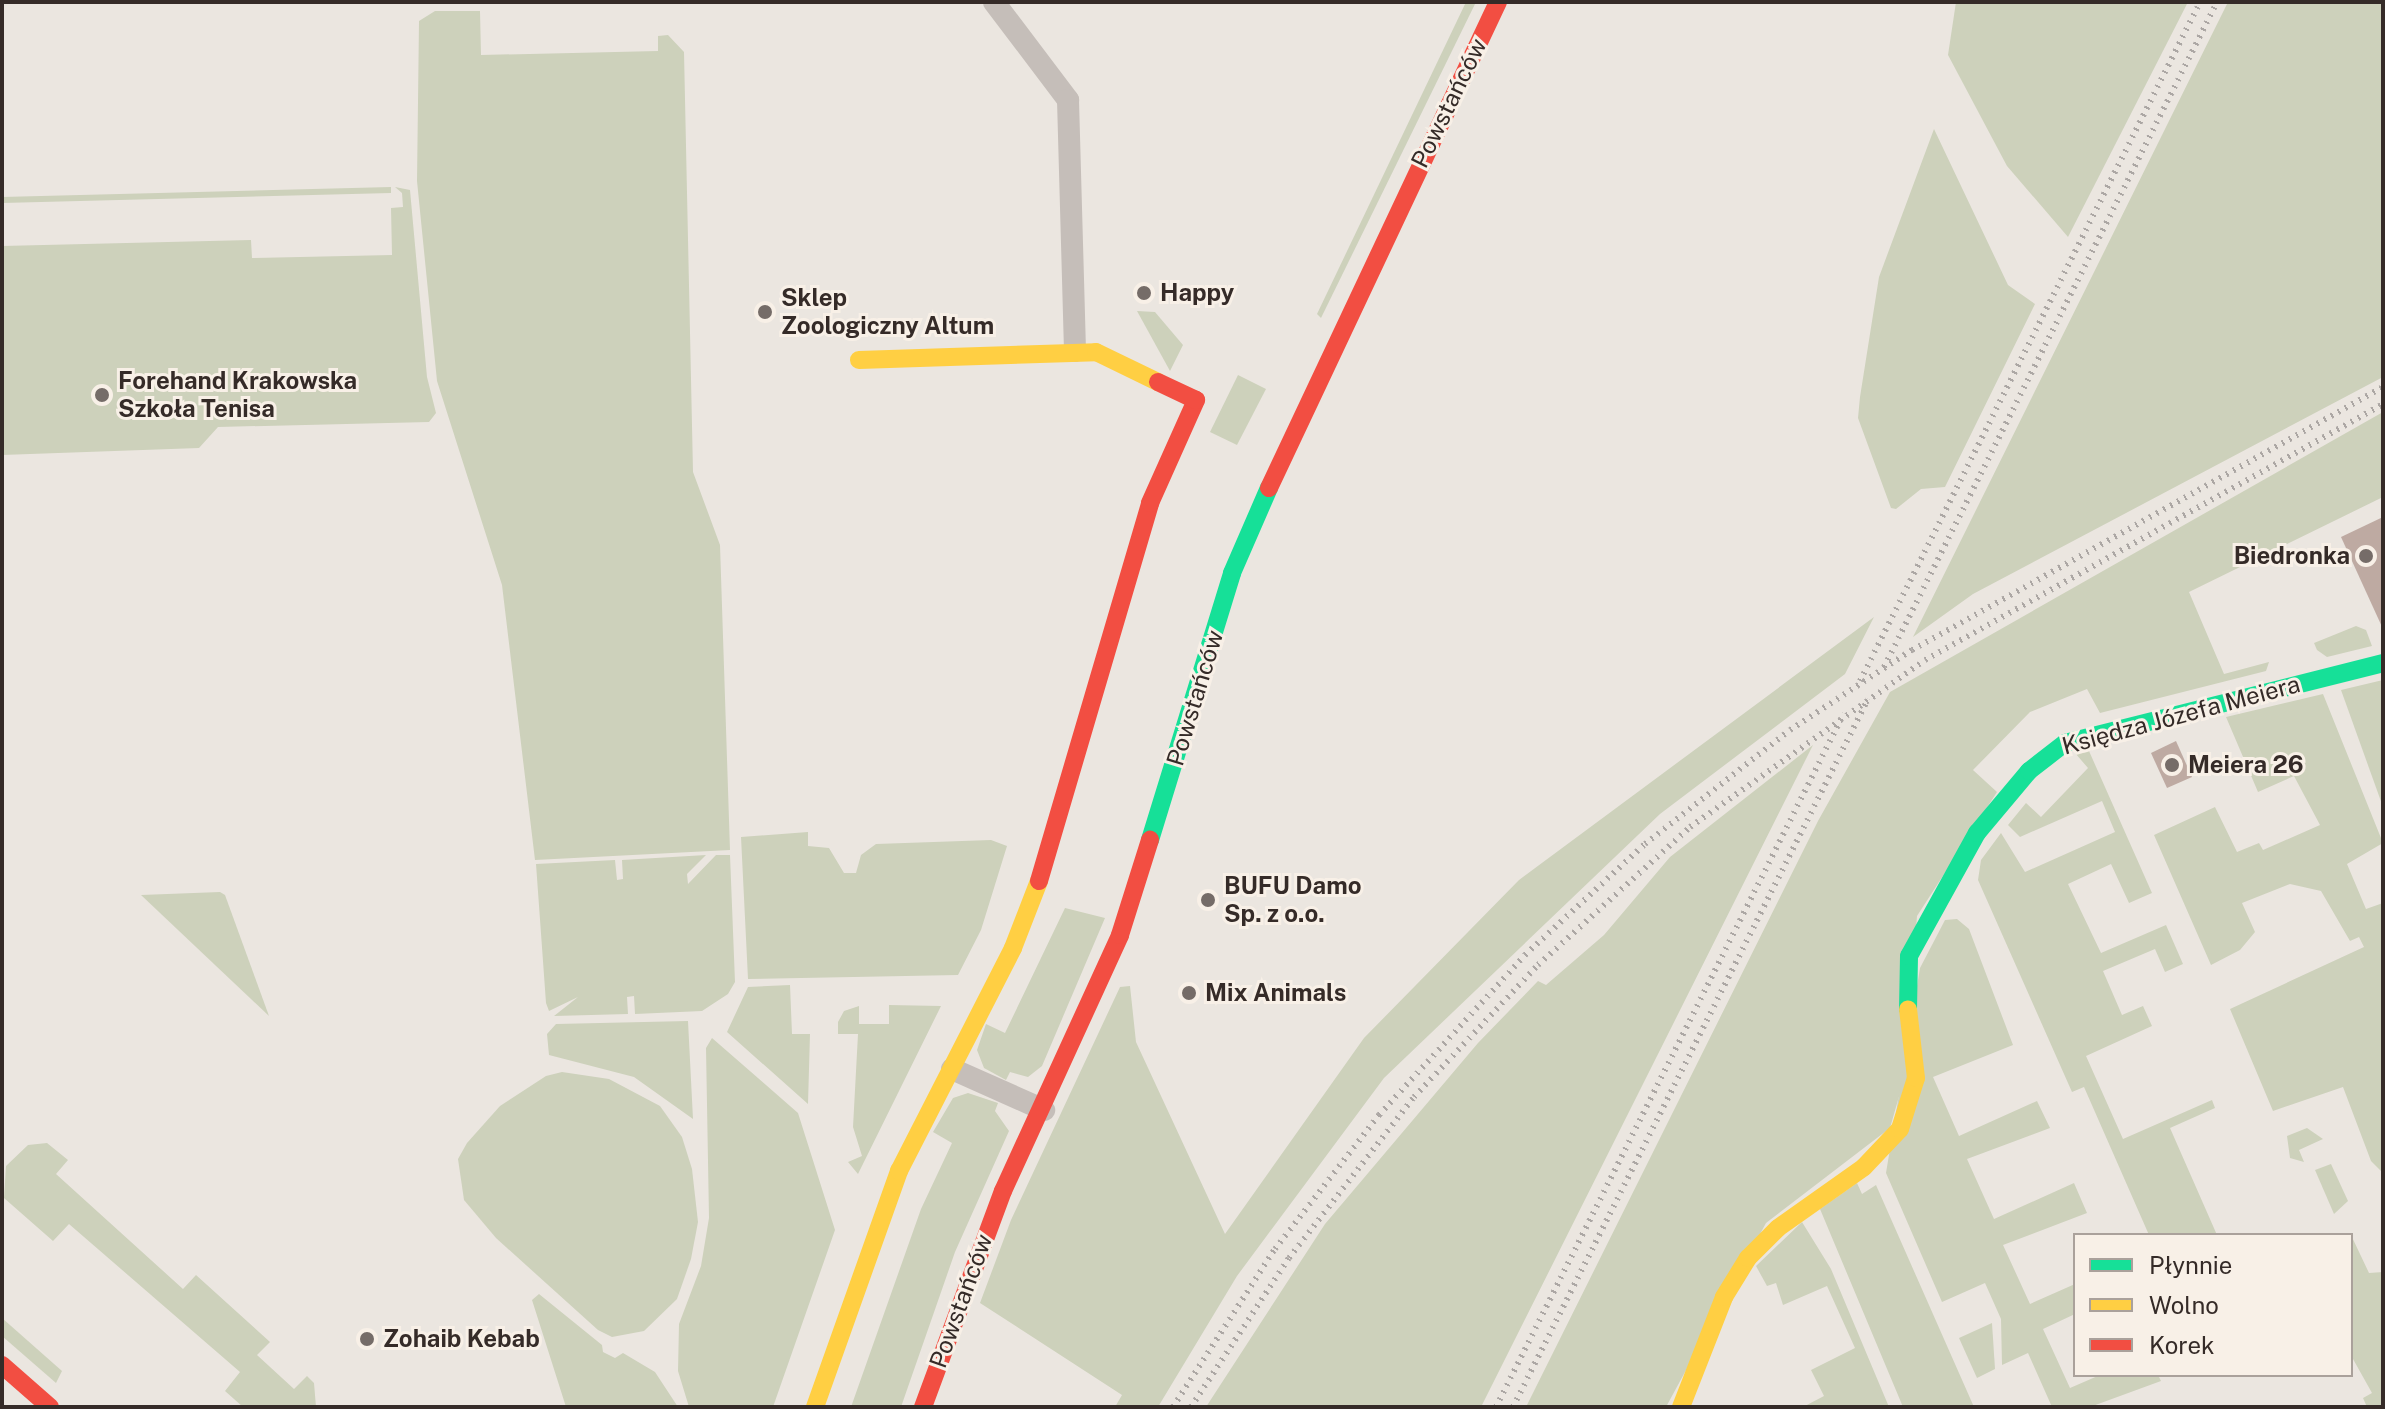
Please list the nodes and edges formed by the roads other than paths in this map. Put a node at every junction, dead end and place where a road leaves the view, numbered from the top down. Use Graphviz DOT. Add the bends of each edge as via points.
graph roads {
  1 [pos="994,2"];
  2 [pos="1498,2"];
  3 [pos="1075,351"];
  4 [pos="859,360"];
  5 [pos="2383,663"];
  6 [pos="952,1069"];
  7 [pos="1044,1110"];
  8 [pos="2,1365"];
  9 [pos="50,1407"];
  10 [pos="815,1407"];
  11 [pos="923,1407"];
  12 [pos="1681,1407"];
  1 -- 3 [label="street" via="1068,100"];
  2 -- 7 [label="street, Powstańców" via="1300,415 1232,573 1130,908"];
  3 -- 4 [label="street"];
  3 -- 6 [label="street" via="1096,352 1196,400 1150,503 1038,883"];
  5 -- 12 [label="street, Księdza Józefa Meiera" via="2065,743 2029,771 1977,833 1909,956 1906,988 1916,1078 1900,1129 1864,1167 1778,1228 1748,1258 1724,1297"];
  6 -- 7 [label="street"];
  6 -- 10 [label="street" via="899,1171"];
  7 -- 11 [label="street, Powstańców" via="992,1218"];
  8 -- 9 [label="street"];
}
